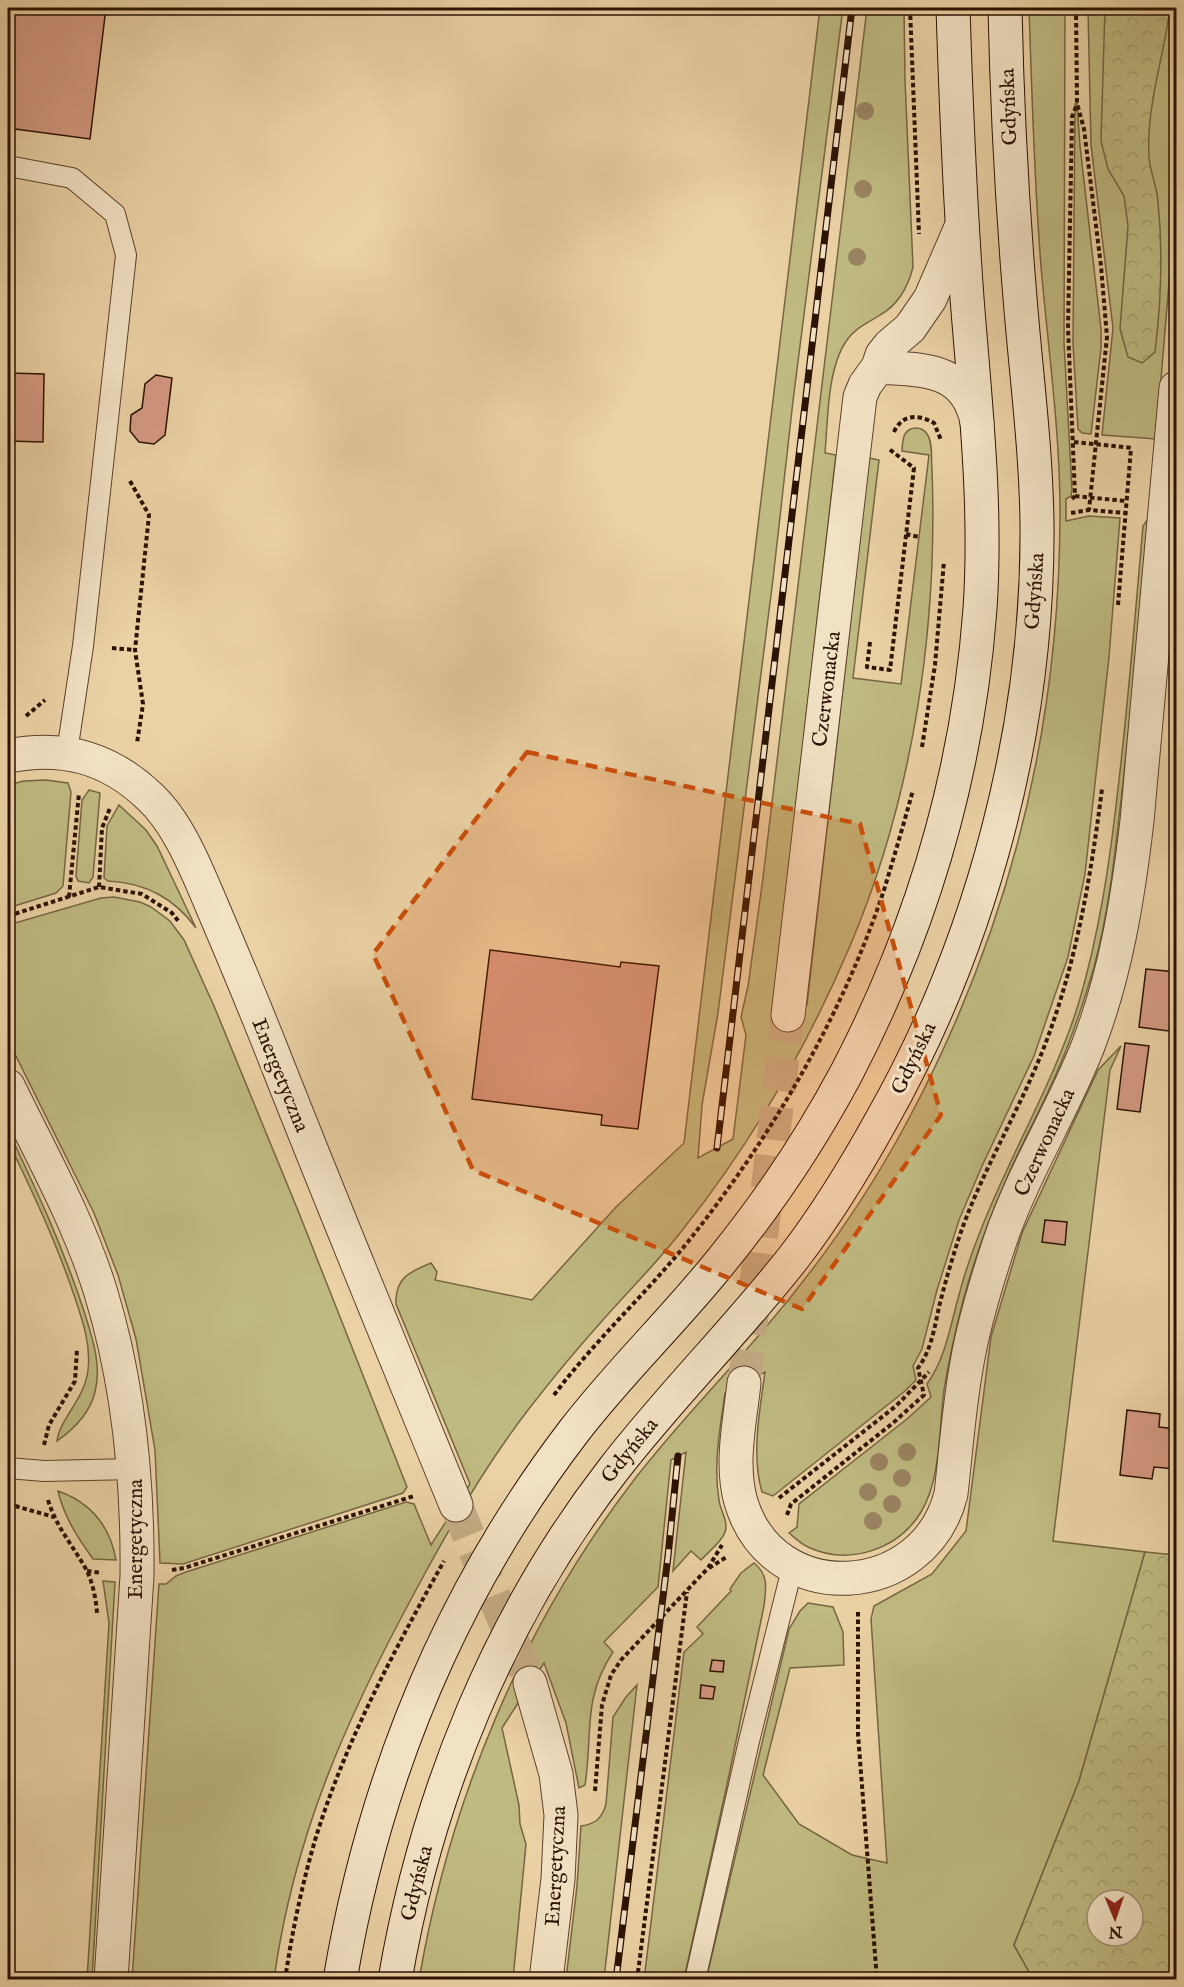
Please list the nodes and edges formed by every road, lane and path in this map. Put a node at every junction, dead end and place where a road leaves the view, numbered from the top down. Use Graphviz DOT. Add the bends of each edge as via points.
graph roads {
  1 [pos="910,8"];
  2 [pos="953,8"];
  3 [pos="1005,8"];
  4 [pos="1076,8"];
  5 [pos="1077,104"];
  6 [pos="8,166"];
  7 [pos="962,225"];
  8 [pos="919,234"];
  9 [pos="878,368"];
  10 [pos="1176,388"];
  11 [pos="977,422"];
  12 [pos="105,436"];
  13 [pos="1074,442"];
  14 [pos="1096,444"];
  15 [pos="941,446"];
  16 [pos="880,448"];
  17 [pos="1131,448"];
  18 [pos="1143,449"];
  19 [pos="891,450"];
  20 [pos="890,461"];
  21 [pos="1076,496"];
  22 [pos="1091,496"];
  23 [pos="1126,501"];
  24 [pos="1066,503"];
  25 [pos="1089,510"];
  26 [pos="1125,513"];
  27 [pos="1066,515"];
  28 [pos="1171,515"];
  29 [pos="906,534"];
  30 [pos="919,537"];
  31 [pos="944,553"];
  32 [pos="1118,606"];
  33 [pos="871,633"];
  34 [pos="921,754"];
  35 [pos="78,755"];
  36 [pos="8,756"];
  37 [pos="122,775"];
  38 [pos="1102,784"];
  39 [pos="913,788"];
  40 [pos="99,887"];
  41 [pos="69,897"];
  42 [pos="8,916"];
  43 [pos="183,929"];
  44 [pos="788,1015"];
  45 [pos="8,1086"];
  46 [pos="76,1344"];
  47 [pos="931,1369"];
  48 [pos="921,1382"];
  49 [pos="744,1383"];
  50 [pos="553,1397"];
  51 [pos="8,1468"];
  52 [pos="134,1469"];
  53 [pos="44,1471"];
  54 [pos="421,1494"];
  55 [pos="776,1500"];
  56 [pos="8,1504"];
  57 [pos="456,1505"];
  58 [pos="55,1517"];
  59 [pos="786,1520"];
  60 [pos="726,1542"];
  61 [pos="448,1555"];
  62 [pos="730,1555"];
  63 [pos="793,1565"];
  64 [pos="184,1568"];
  65 [pos="708,1568"];
  66 [pos="858,1579"];
  67 [pos="687,1591"];
  68 [pos="98,1622"];
  69 [pos="530,1683"];
  70 [pos="561,1815"];
  71 [pos="111,1980"];
  72 [pos="285,1980"];
  73 [pos="340,1980"];
  74 [pos="395,1980"];
  75 [pos="546,1980"];
  76 [pos="637,1980"];
  77 [pos="695,1980"];
  78 [pos="877,1980"];
  1 -- 8 [label="path"];
  2 -- 7 [label="street"];
  3 -- 74 [label="street, Gdyńska" via="1011,172 1037,529 1032,626 1021,722 984,880 927,1031 845,1183 796,1254 608,1476 520,1615 476,1705 441,1797 413,1890"];
  4 -- 5 [label="path"];
  5 -- 13 [label="path" via="1072,117 1068,328"];
  5 -- 14 [label="path" via="1084,129 1106,321 1107,350"];
  6 -- 12 [label="lane" via="72,178 114,214 126,255"];
  7 -- 9 [label="street, Czerwonacka" via="930,299 909,328 886,350"];
  7 -- 11 [label="street"];
  9 -- 11 [label="street" via="922,369 950,379 971,405"];
  9 -- 44 [label="street, Czerwonacka" via="865,385 858,414"];
  10 -- 28 [label="street, Czerwonacka"];
  11 -- 73 [label="street" via="982,541 980,606 969,702 944,827 902,951 846,1073 792,1164 723,1259 572,1433 481,1574 441,1650 382,1797 361,1874"];
  12 -- 35 [label="lane" via="83,646"];
  12 -- 37 [label="path" via="149,515 135,650 143,704 137,743"];
  13 -- 14 [label="path"];
  13 -- 21 [label="path"];
  14 -- 17 [label="path"];
  14 -- 22 [label="path"];
  15 -- 19 [label="path" via="934,423 916,416 900,422"];
  16 -- 19 [label="path"];
  17 -- 18 [label="path"];
  17 -- 23 [label="path"];
  19 -- 20 [label="path"];
  19 -- 29 [label="path" via="914,468"];
  21 -- 22 [label="path"];
  21 -- 24 [label="path"];
  22 -- 23 [label="path"];
  22 -- 25 [label="path"];
  23 -- 26 [label="path"];
  25 -- 26 [label="path"];
  25 -- 27 [label="path"];
  26 -- 28 [label="path"];
  26 -- 32 [label="path"];
  28 -- 66 [label="street, Czerwonacka" via="1137,821 1123,918 1106,991 1074,1080 1001,1239 967,1364 947,1509 928,1539 912,1554 895,1566"];
  29 -- 30 [label="path"];
  29 -- 33 [label="path" via="890,670 867,667"];
  31 -- 34 [label="path" via="937,653"];
  35 -- 36 [label="street, Energetyczna" via="32,751"];
  35 -- 37 [label="street, Energetyczna"];
  35 -- 41 [label="path" via="79,787"];
  37 -- 40 [label="path" via="102,828"];
  37 -- 57 [label="street, Energetyczna" via="150,796 173,826 192,861"];
  38 -- 48 [label="path" via="1087,890 1067,982 1032,1077 962,1230 930,1344 918,1368"];
  39 -- 50 [label="path" via="883,892 862,947 788,1100 690,1239"];
  40 -- 41 [label="path"];
  40 -- 43 [label="path" via="142,894 172,914"];
  41 -- 42 [label="path"];
  45 -- 52 [label="street, Energetyczna" via="70,1214 101,1293 127,1406"];
  46 -- 53 [label="path" via="75,1382 46,1434"];
  47 -- 48 [label="path"];
  48 -- 55 [label="path"];
  48 -- 59 [label="path" via="924,1395 790,1504"];
  49 -- 63 [label="street, Czerwonacka" via="736,1471 741,1502 762,1541"];
  51 -- 53 [label="lane"];
  52 -- 53 [label="lane"];
  52 -- 71 [label="street, Energetyczna" via="137,1576"];
  53 -- 58 [label="path"];
  54 -- 64 [label="path"];
  56 -- 58 [label="path"];
  58 -- 68 [label="path" via="87,1571"];
  60 -- 65 [label="path"];
  61 -- 72 [label="path" via="370,1701 341,1767 316,1836"];
  62 -- 65 [label="path"];
  63 -- 66 [label="street, Czerwonacka" via="824,1577"];
  63 -- 77 [label="lane"];
  65 -- 67 [label="path"];
  66 -- 78 [label="path" via="858,1734"];
  67 -- 70 [label="path" via="611,1675 602,1705 597,1788 572,1811"];
  67 -- 76 [label="path"];
  69 -- 70 [label="street, Energetyczna" via="556,1774"];
  70 -- 75 [label="street, Energetyczna"];
}
